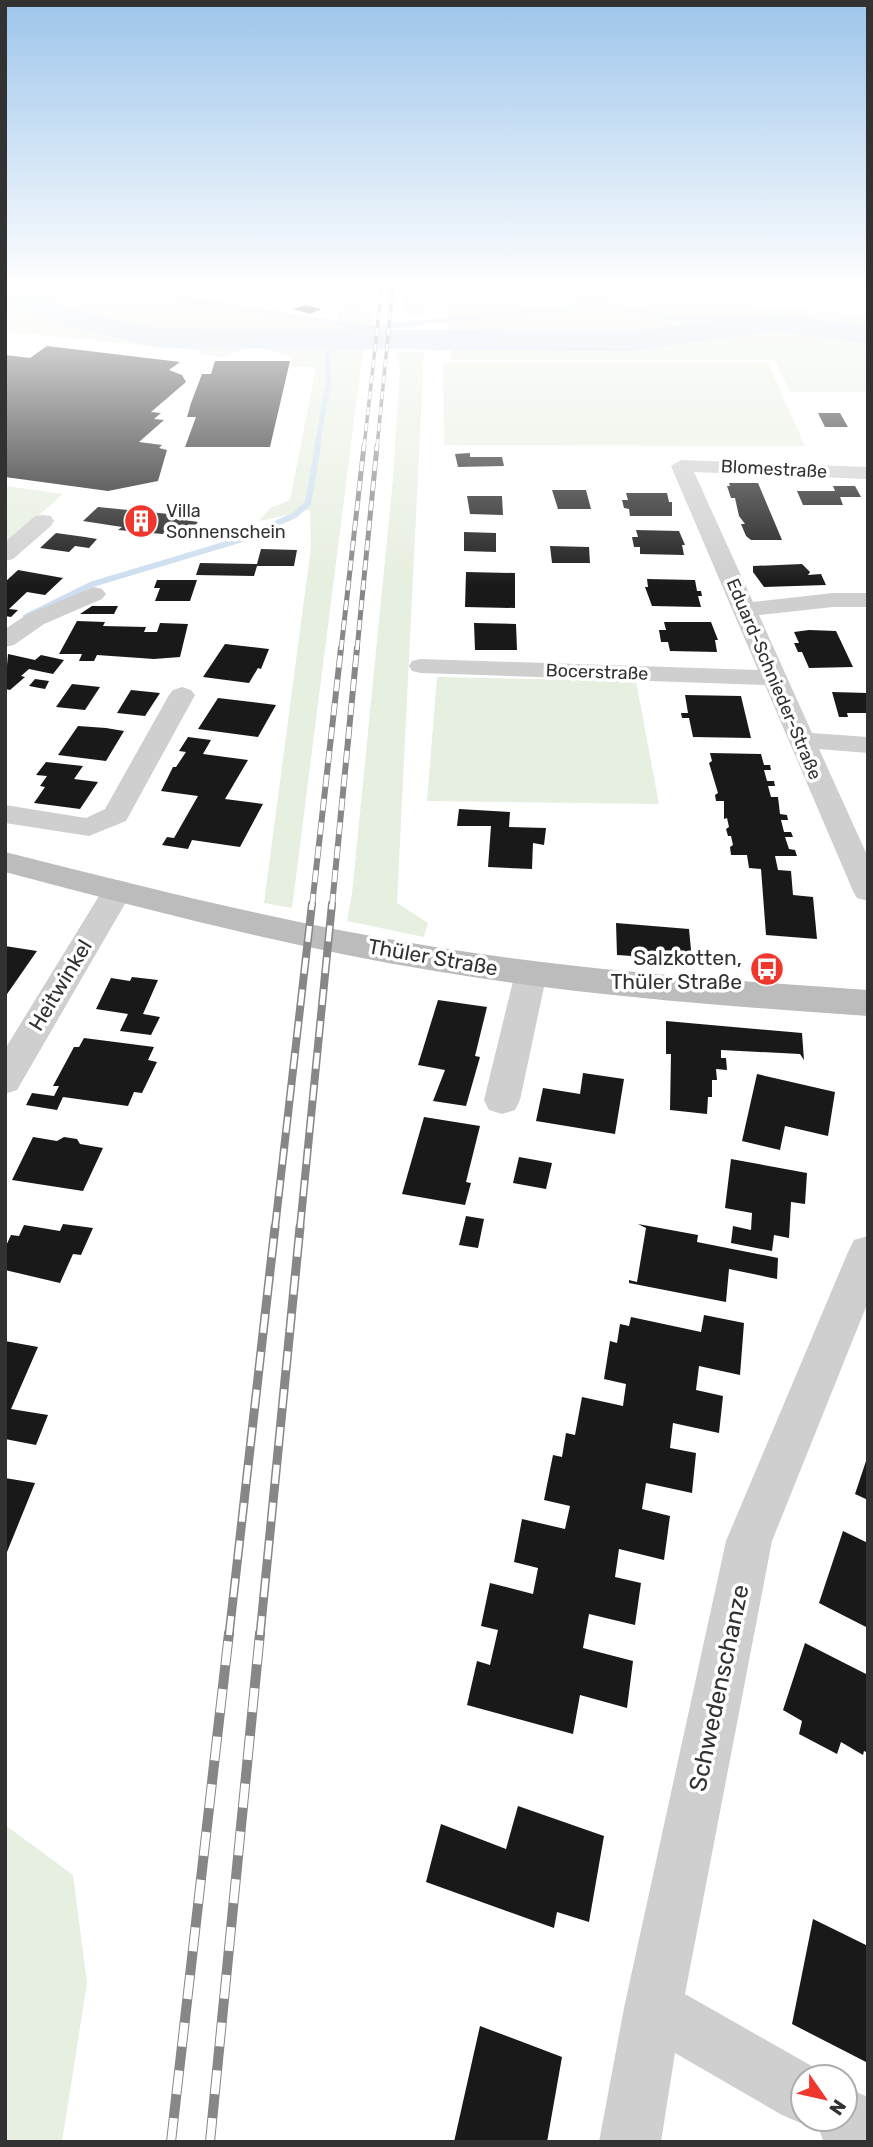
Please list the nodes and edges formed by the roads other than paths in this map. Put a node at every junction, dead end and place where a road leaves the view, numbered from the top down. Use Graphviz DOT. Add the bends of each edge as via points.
graph roads {
  1 [pos="681,466"];
  2 [pos="868,473"];
  3 [pos="43,521"];
  4 [pos="5,554"];
  5 [pos="94,594"];
  6 [pos="868,600"];
  7 [pos="745,610"];
  8 [pos="5,640"];
  9 [pos="421,666"];
  10 [pos="773,678"];
  11 [pos="182,695"];
  12 [pos="800,740"];
  13 [pos="868,745"];
  14 [pos="5,814"];
  15 [pos="5,862"];
  16 [pos="118,890"];
  17 [pos="868,891"];
  18 [pos="531,974"];
  19 [pos="868,1003"];
  20 [pos="5,1081"];
  21 [pos="502,1100"];
  22 [pos="868,1252"];
  23 [pos="653,2008"];
  24 [pos="789,2086"];
  25 [pos="630,2142"];
  1 -- 2 [label="street, Blomestraße"];
  1 -- 7 [label="street, Eduard-Schnieder-Straße"];
  3 -- 4 [label="street"];
  5 -- 8 [label="street" via="36,619"];
  6 -- 7 [label="street"];
  7 -- 10 [label="street, Eduard-Schnieder-Straße"];
  9 -- 10 [label="street, Bocerstraße"];
  10 -- 12 [label="street, Eduard-Schnieder-Straße"];
  11 -- 14 [label="street" via="116,815 89,827"];
  12 -- 13 [label="street"];
  12 -- 17 [label="street, Eduard-Schnieder-Straße"];
  15 -- 16 [label="main road, Thüler Straße"];
  16 -- 18 [label="main road, Thüler Straße" via="385,950"];
  16 -- 20 [label="street, Heitwinkel"];
  18 -- 19 [label="main road, Thüler Straße" via="684,992"];
  18 -- 21 [label="street"];
  22 -- 23 [label="street, Schwedenschanze" via="749,1541"];
  23 -- 24 [label="street"];
  23 -- 25 [label="street, Schwedenschanze"];
}
